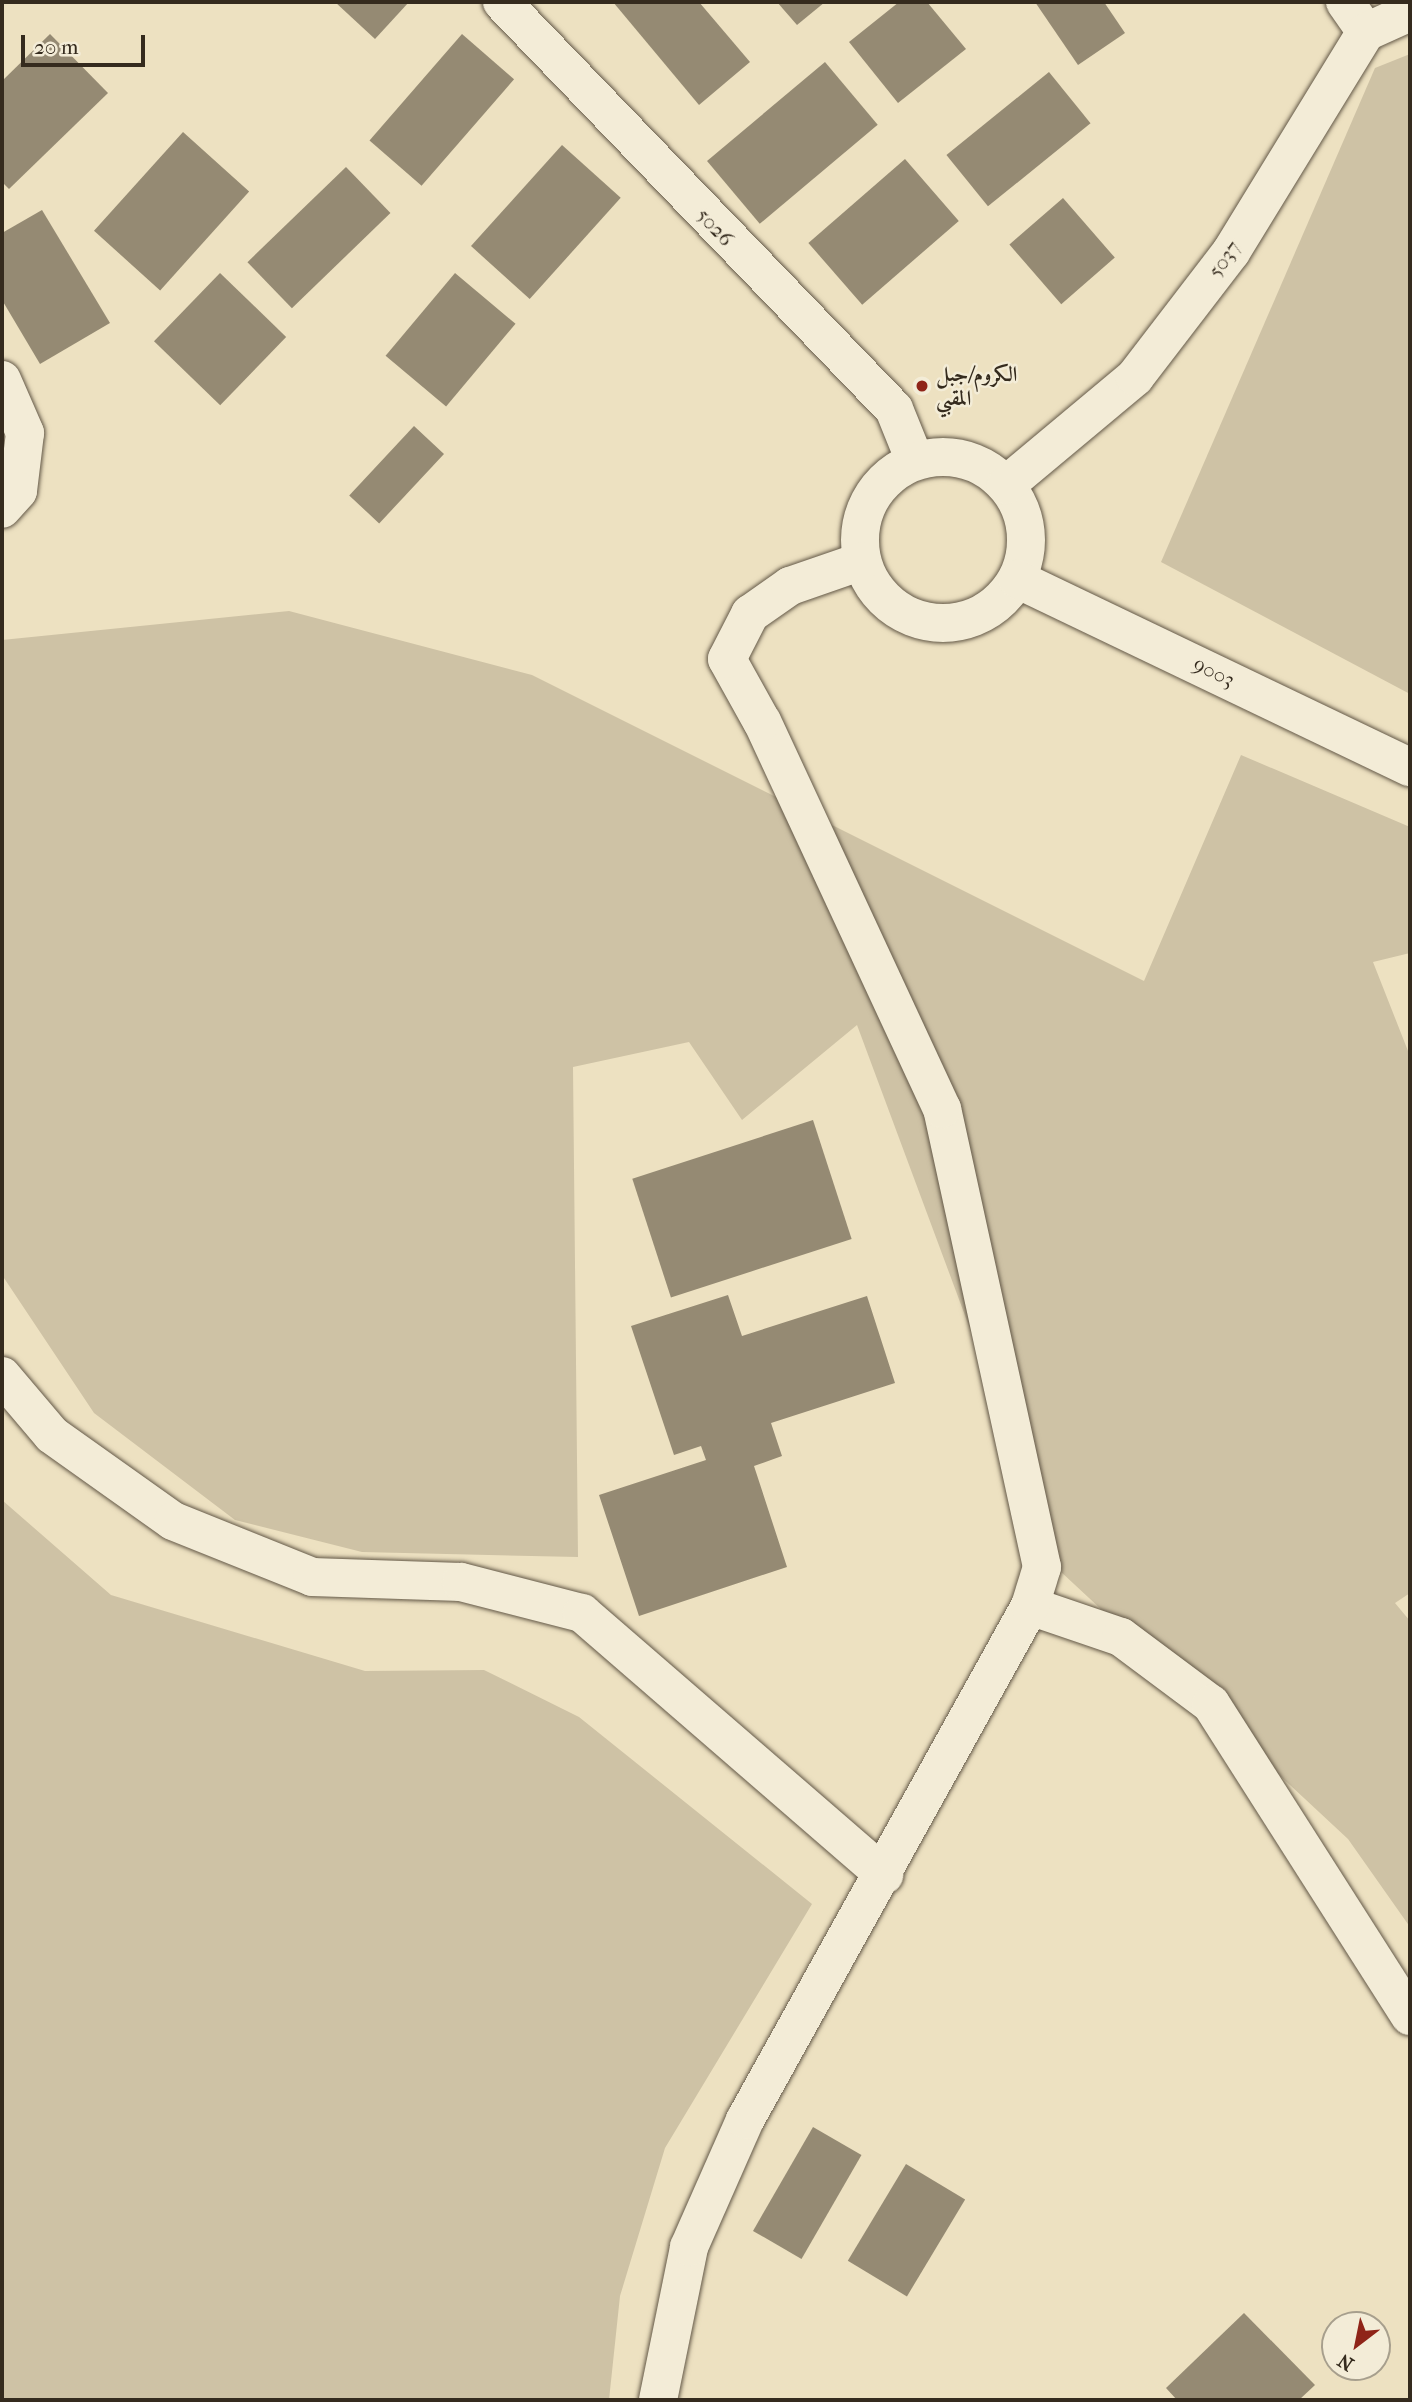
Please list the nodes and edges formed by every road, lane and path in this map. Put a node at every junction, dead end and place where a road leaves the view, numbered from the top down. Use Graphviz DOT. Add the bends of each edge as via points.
graph roads {
  1 [pos="502,2"];
  2 [pos="1345,2"];
  3 [pos="1410,12"];
  4 [pos="1366,32"];
  5 [pos="2,380"];
  6 [pos="915,461"];
  7 [pos="1006,485"];
  8 [pos="2,509"];
  9 [pos="862,561"];
  10 [pos="1017,579"];
  11 [pos="1410,767"];
  12 [pos="2,1376"];
  13 [pos="1030,1606"];
  14 [pos="884,1875"];
  15 [pos="1410,2016"];
  16 [pos="658,2400"];
  1 -- 6 [label="street, 5026" via="894,409"];
  2 -- 4 [label="street"];
  3 -- 4 [label="street"];
  4 -- 7 [label="street, 5037" via="1231,252 1135,377"];
  5 -- 8 [label="street" via="25,433 18,491"];
  6 -- 7 [label="street" via="940,456 964,459 987,469"];
  6 -- 9 [label="street" via="893,472 864,512 859,536"];
  7 -- 10 [label="street" via="1020,506 1026,530 1025,555"];
  9 -- 10 [label="street" via="872,584 888,603 909,617 934,623 958,622 983,613 1003,599"];
  9 -- 13 [label="street" via="790,586 750,614 727,659 762,722 942,1109 1042,1567"];
  10 -- 11 [label="street, 9003"];
  12 -- 14 [label="street" via="52,1435 173,1521 312,1577 461,1582 582,1613"];
  13 -- 14 [label="street"];
  13 -- 15 [label="street" via="1121,1637 1211,1704"];
  14 -- 16 [label="street" via="746,2120 689,2247"];
}
